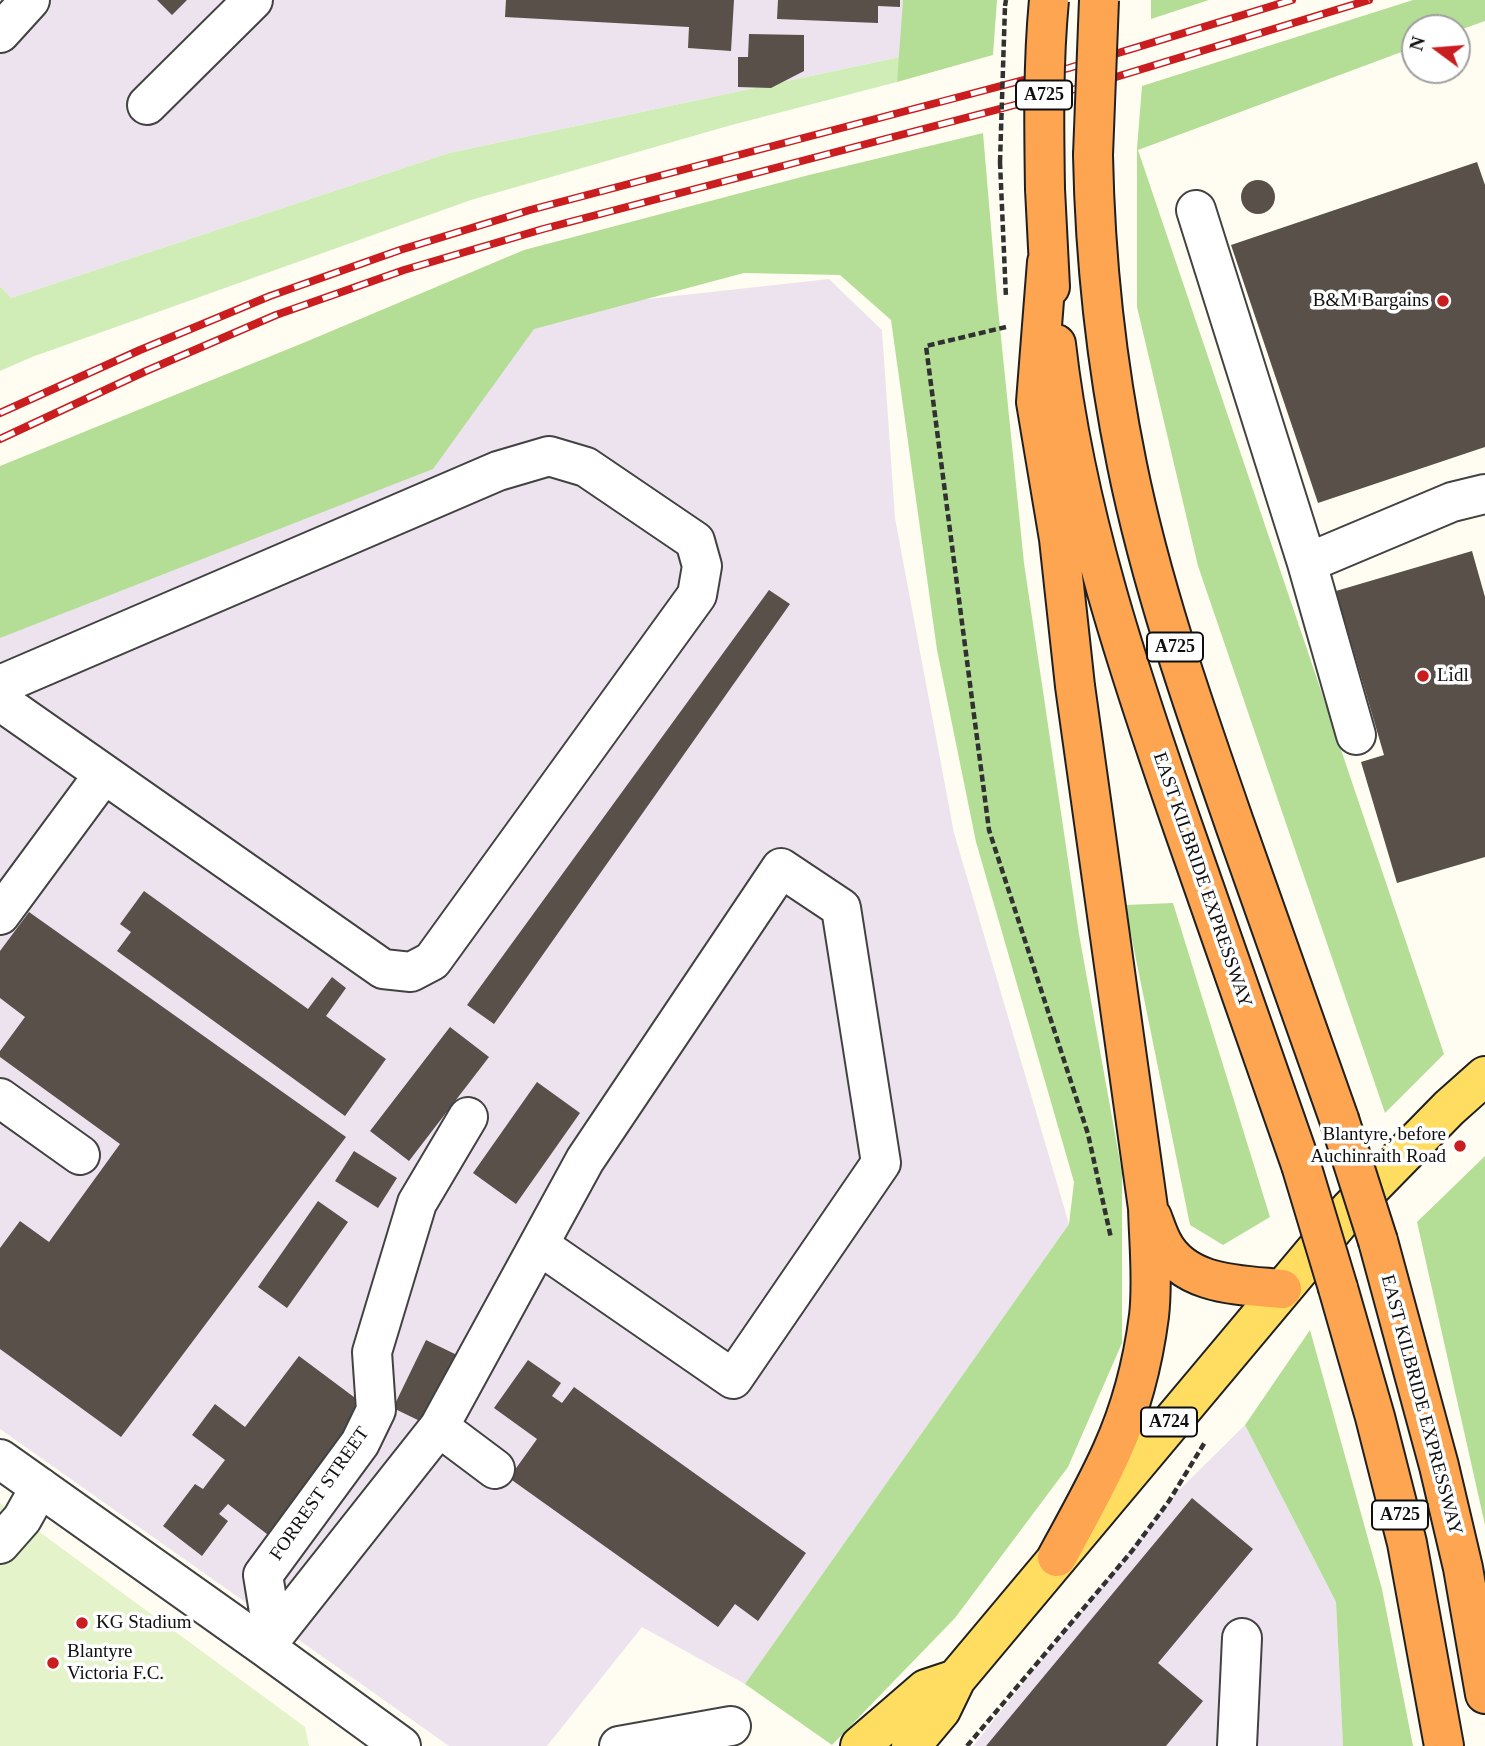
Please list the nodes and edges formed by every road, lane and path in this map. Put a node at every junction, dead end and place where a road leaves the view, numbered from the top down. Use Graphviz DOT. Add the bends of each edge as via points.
graph roads {
  1 [pos="30,0"];
  2 [pos="253,0"];
  3 [pos="1049,0"];
  4 [pos="1099,0"];
  5 [pos="1005,3"];
  6 [pos="0,33"];
  7 [pos="147,105"];
  8 [pos="1196,210"];
  9 [pos="1048,262"];
  10 [pos="1006,299"];
  11 [pos="1007,326"];
  12 [pos="1485,494"];
  13 [pos="1307,563"];
  14 [pos="0,685"];
  15 [pos="0,701"];
  16 [pos="1356,735"];
  17 [pos="104,774"];
  18 [pos="0,915"];
  19 [pos="1485,1076"];
  20 [pos="0,1098"];
  21 [pos="468,1117"];
  22 [pos="80,1155"];
  23 [pos="1148,1208"];
  24 [pos="538,1245"];
  25 [pos="1113,1247"];
  26 [pos="1282,1289"];
  27 [pos="439,1427"];
  28 [pos="1212,1432"];
  29 [pos="0,1459"];
  30 [pos="495,1469"];
  31 [pos="40,1487"];
  32 [pos="0,1544"];
  33 [pos="1057,1557"];
  34 [pos="1242,1638"];
  35 [pos="269,1642"];
  36 [pos="956,1679"];
  37 [pos="1485,1694"];
  38 [pos="731,1727"];
  39 [pos="401,1746"];
  40 [pos="619,1746"];
  41 [pos="860,1746"];
  42 [pos="911,1746"];
  43 [pos="967,1746"];
  44 [pos="1237,1746"];
  45 [pos="1444,1746"];
  1 -- 6 [label="street"];
  2 -- 7 [label="street"];
  3 -- 9 [label="highway, EAST KILBRIDE EXPRESSWAY / A725, bridge" via="1043,104"];
  4 -- 37 [label="highway, EAST KILBRIDE EXPRESSWAY / A725, bridge" via="1093,155 1097,257 1127,464 1146,545 1205,737 1378,1241 1439,1466"];
  5 -- 10 [label="path, bridge" via="1000,162"];
  8 -- 13 [label="street"];
  9 -- 23 [label="highway, A725" via="1036,401 1059,539 1075,686"];
  9 -- 45 [label="highway, EAST KILBRIDE EXPRESSWAY / A725, bridge" via="1058,361 1092,537 1154,744 1301,1165 1338,1288 1407,1543"];
  11 -- 25 [label="path" via="926,346 989,830 1088,1134"];
  12 -- 13 [label="street" via="1452,502"];
  13 -- 16 [label="street"];
  14 -- 17 [label="street" via="498,471 549,456 586,467 695,541 702,566 697,596 432,961 411,972 383,969"];
  15 -- 17 [label="street"];
  17 -- 18 [label="street"];
  19 -- 26 [label="main road, A724" via="1350,1209"];
  20 -- 22 [label="street"];
  21 -- 35 [label="street, FORREST STREET" via="417,1203 372,1352 376,1410 360,1443 263,1575"];
  23 -- 26 [label="highway, A725" via="1162,1244 1195,1274 1217,1282"];
  23 -- 33 [label="highway, A725" via="1149,1314 1133,1394 1112,1451"];
  24 -- 24 [label="street" via="585,1160 781,868 841,908 881,1163 733,1379"];
  24 -- 27 [label="street"];
  26 -- 33 [label="main road, A724"];
  27 -- 30 [label="street"];
  27 -- 35 [label="street"];
  28 -- 43 [label="path" via="1132,1551"];
  29 -- 31 [label="street"];
  31 -- 32 [label="street" via="22,1519"];
  31 -- 35 [label="street"];
  33 -- 36 [label="main road, A724"];
  34 -- 44 [label="street"];
  35 -- 39 [label="street"];
  36 -- 41 [label="main road, A724" via="926,1689"];
  36 -- 42 [label="main road, A724" via="941,1710"];
  38 -- 40 [label="street"];
}
